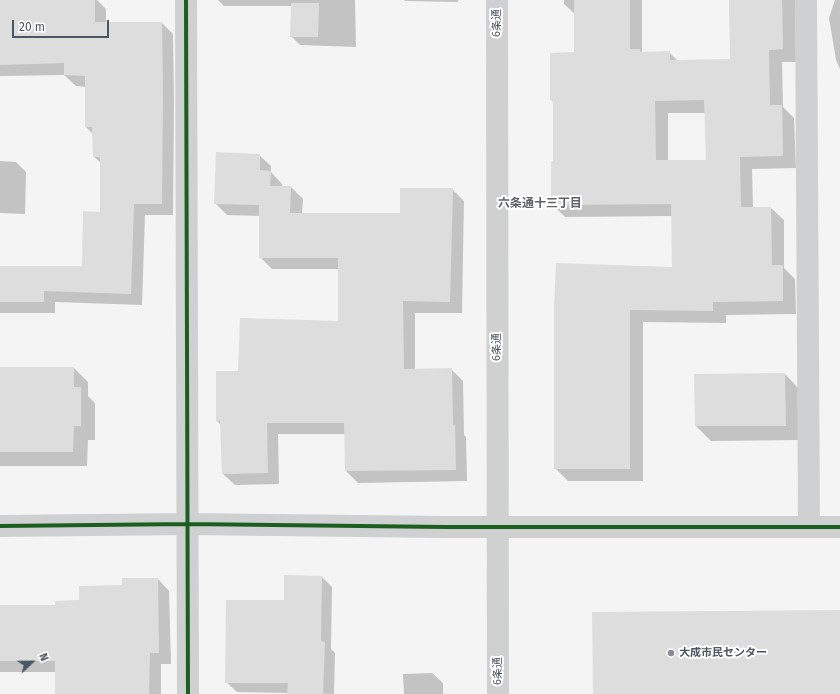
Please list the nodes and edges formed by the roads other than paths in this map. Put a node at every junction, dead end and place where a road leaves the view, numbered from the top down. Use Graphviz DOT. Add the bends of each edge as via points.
graph roads {
  1 [pos="186,0"];
  2 [pos="497,0"];
  3 [pos="806,0"];
  4 [pos="188,524"];
  5 [pos="0,526"];
  6 [pos="498,526"];
  7 [pos="809,526"];
  8 [pos="840,527"];
  9 [pos="188,694"];
  10 [pos="498,694"];
  1 -- 4 [label="street"];
  2 -- 6 [label="street, 6条通"];
  3 -- 7 [label="street"];
  4 -- 5 [label="street"];
  4 -- 6 [label="street"];
  4 -- 9 [label="street"];
  6 -- 7 [label="street"];
  6 -- 10 [label="street, 6条通"];
  7 -- 8 [label="street"];
}
